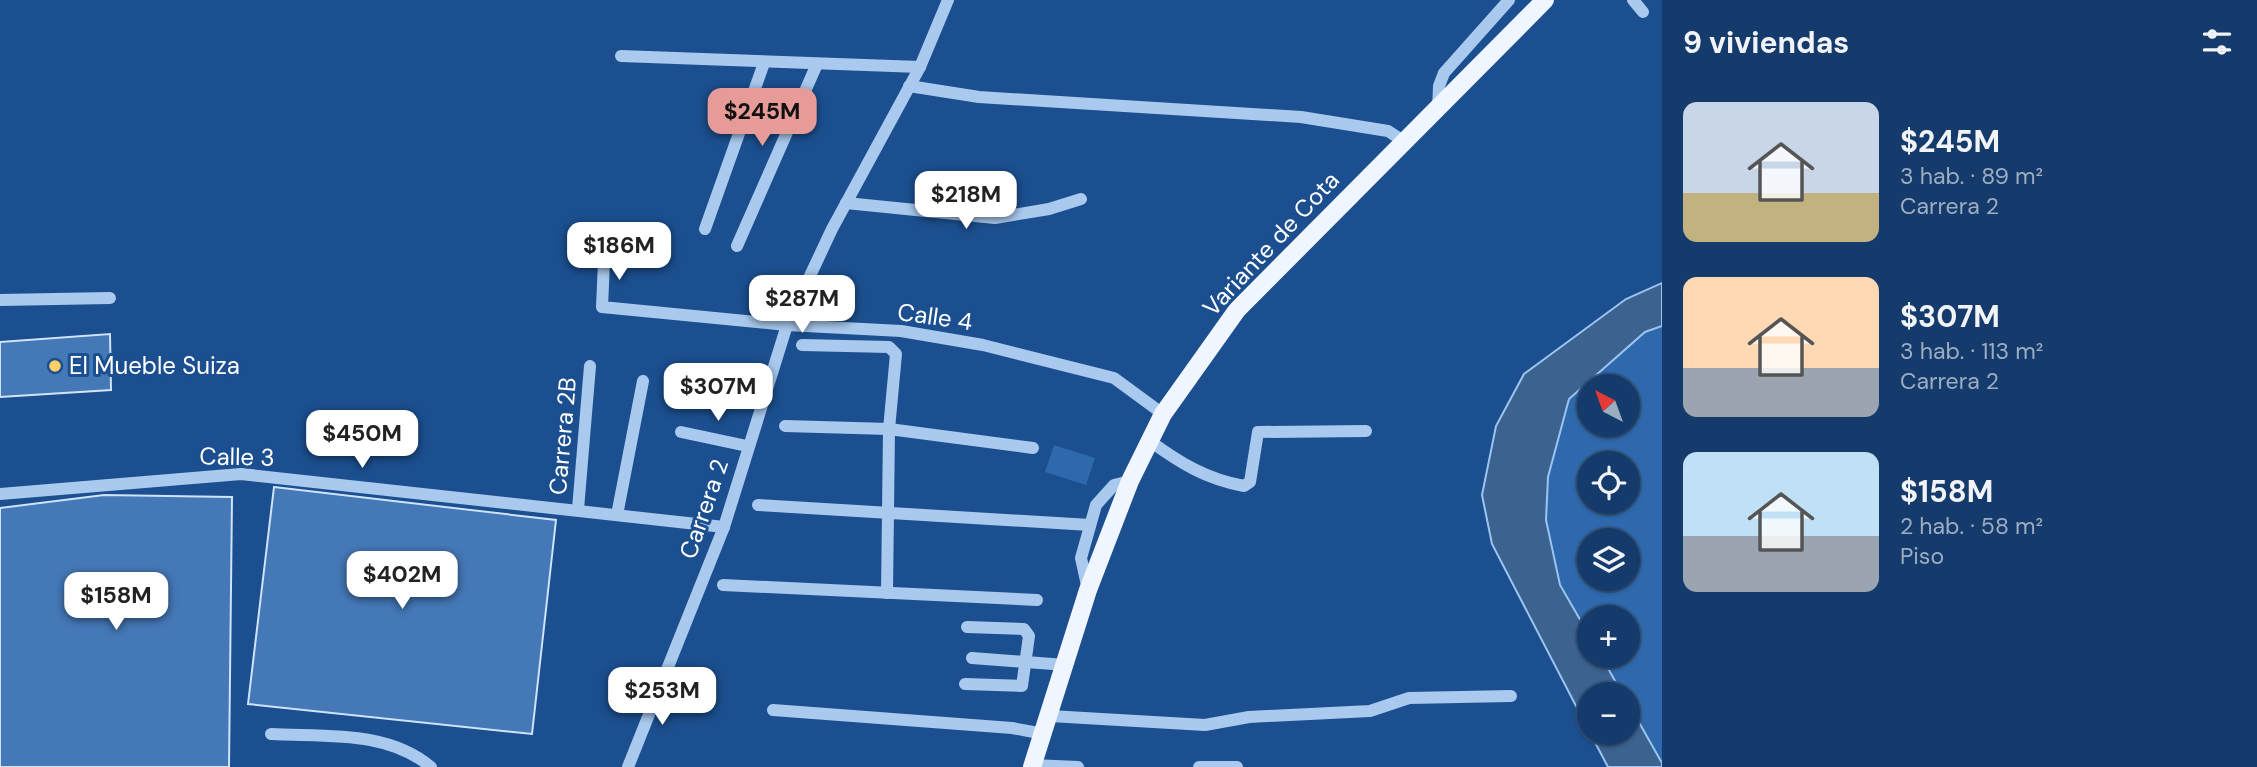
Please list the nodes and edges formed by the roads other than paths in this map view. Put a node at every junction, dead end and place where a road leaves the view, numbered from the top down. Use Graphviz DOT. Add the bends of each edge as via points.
graph roads {
  1 [pos="948,0"];
  2 [pos="1510,0"];
  3 [pos="1545,0"];
  4 [pos="1633,0"];
  5 [pos="1643,12"];
  6 [pos="621,57"];
  7 [pos="764,64"];
  8 [pos="817,64"];
  9 [pos="920,66"];
  10 [pos="909,86"];
  11 [pos="1438,110"];
  12 [pos="1405,142"];
  13 [pos="1081,199"];
  14 [pos="845,203"];
  15 [pos="705,229"];
  16 [pos="737,246"];
  17 [pos="604,262"];
  18 [pos="110,298"];
  19 [pos="0,300"];
  20 [pos="787,325"];
  21 [pos="802,345"];
  22 [pos="590,366"];
  23 [pos="643,382"];
  24 [pos="1163,414"];
  25 [pos="785,426"];
  26 [pos="889,429"];
  27 [pos="1366,431"];
  28 [pos="681,432"];
  29 [pos="1150,441"];
  30 [pos="747,446"];
  31 [pos="1033,448"];
  32 [pos="1130,481"];
  33 [pos="0,494"];
  34 [pos="758,505"];
  35 [pos="578,509"];
  36 [pos="887,513"];
  37 [pos="617,515"];
  38 [pos="1090,525"];
  39 [pos="724,527"];
  40 [pos="723,585"];
  41 [pos="1088,590"];
  42 [pos="887,593"];
  43 [pos="1037,600"];
  44 [pos="967,627"];
  45 [pos="972,658"];
  46 [pos="1027,661"];
  47 [pos="1066,665"];
  48 [pos="965,684"];
  49 [pos="1511,696"];
  50 [pos="773,710"];
  51 [pos="1049,716"];
  52 [pos="271,734"];
  53 [pos="1044,734"];
  54 [pos="1032,766"];
  55 [pos="431,767"];
  56 [pos="628,767"];
  57 [pos="1078,767"];
  58 [pos="1199,767"];
  59 [pos="1237,767"];
  1 -- 9 [label="street, Carrera 2"];
  2 -- 11 [label="street" via="1444,73"];
  3 -- 11 [label="main road, Variante de Cota"];
  4 -- 5 [label="street"];
  6 -- 7 [label="street"];
  7 -- 8 [label="street"];
  7 -- 15 [label="street"];
  8 -- 9 [label="street"];
  8 -- 16 [label="street"];
  9 -- 10 [label="street, Carrera 2"];
  10 -- 12 [label="street" via="979,97 1279,114 1388,131"];
  10 -- 14 [label="street, Carrera 2"];
  11 -- 12 [label="main road, Variante de Cota"];
  12 -- 24 [label="main road, Variante de Cota" via="1237,310"];
  13 -- 14 [label="street" via="995,218"];
  14 -- 20 [label="street, Carrera 2"];
  17 -- 20 [label="street, Calle 4" via="602,307"];
  18 -- 19 [label="street"];
  20 -- 24 [label="street, Calle 4" via="901,331 984,345 1114,378"];
  20 -- 30 [label="street, Carrera 2"];
  21 -- 26 [label="street" via="893,349"];
  22 -- 35 [label="street, Carrera 2B"];
  23 -- 37 [label="street"];
  24 -- 29 [label="main road, Variante de Cota"];
  25 -- 26 [label="street"];
  26 -- 31 [label="street"];
  26 -- 36 [label="street"];
  27 -- 29 [label="street" via="1258,432 1250,482 1244,486 1196,473"];
  28 -- 30 [label="street"];
  29 -- 32 [label="main road, Variante de Cota"];
  30 -- 39 [label="street, Carrera 2"];
  32 -- 38 [label="street" via="1114,485 1103,496"];
  32 -- 41 [label="main road, Variante de Cota"];
  33 -- 35 [label="street, Calle 3" via="241,474"];
  34 -- 36 [label="street"];
  35 -- 37 [label="street, Calle 3"];
  36 -- 38 [label="street"];
  36 -- 42 [label="street"];
  37 -- 39 [label="street, Calle 3"];
  38 -- 41 [label="street" via="1081,558"];
  39 -- 56 [label="street, Carrera 2"];
  40 -- 42 [label="street"];
  41 -- 47 [label="main road, Variante de Cota"];
  42 -- 43 [label="street"];
  44 -- 46 [label="street" via="1024,629 1029,636"];
  45 -- 46 [label="street"];
  46 -- 47 [label="street"];
  46 -- 48 [label="street" via="1022,686 1017,688"];
  47 -- 51 [label="main road, Variante de Cota"];
  49 -- 51 [label="street" via="1409,698 1370,710 1205,724"];
  50 -- 53 [label="street"];
  51 -- 53 [label="main road, Variante de Cota"];
  52 -- 55 [label="street" via="385,741"];
  53 -- 54 [label="main road, Variante de Cota"];
  54 -- 57 [label="street"];
  58 -- 59 [label="street"];
}
